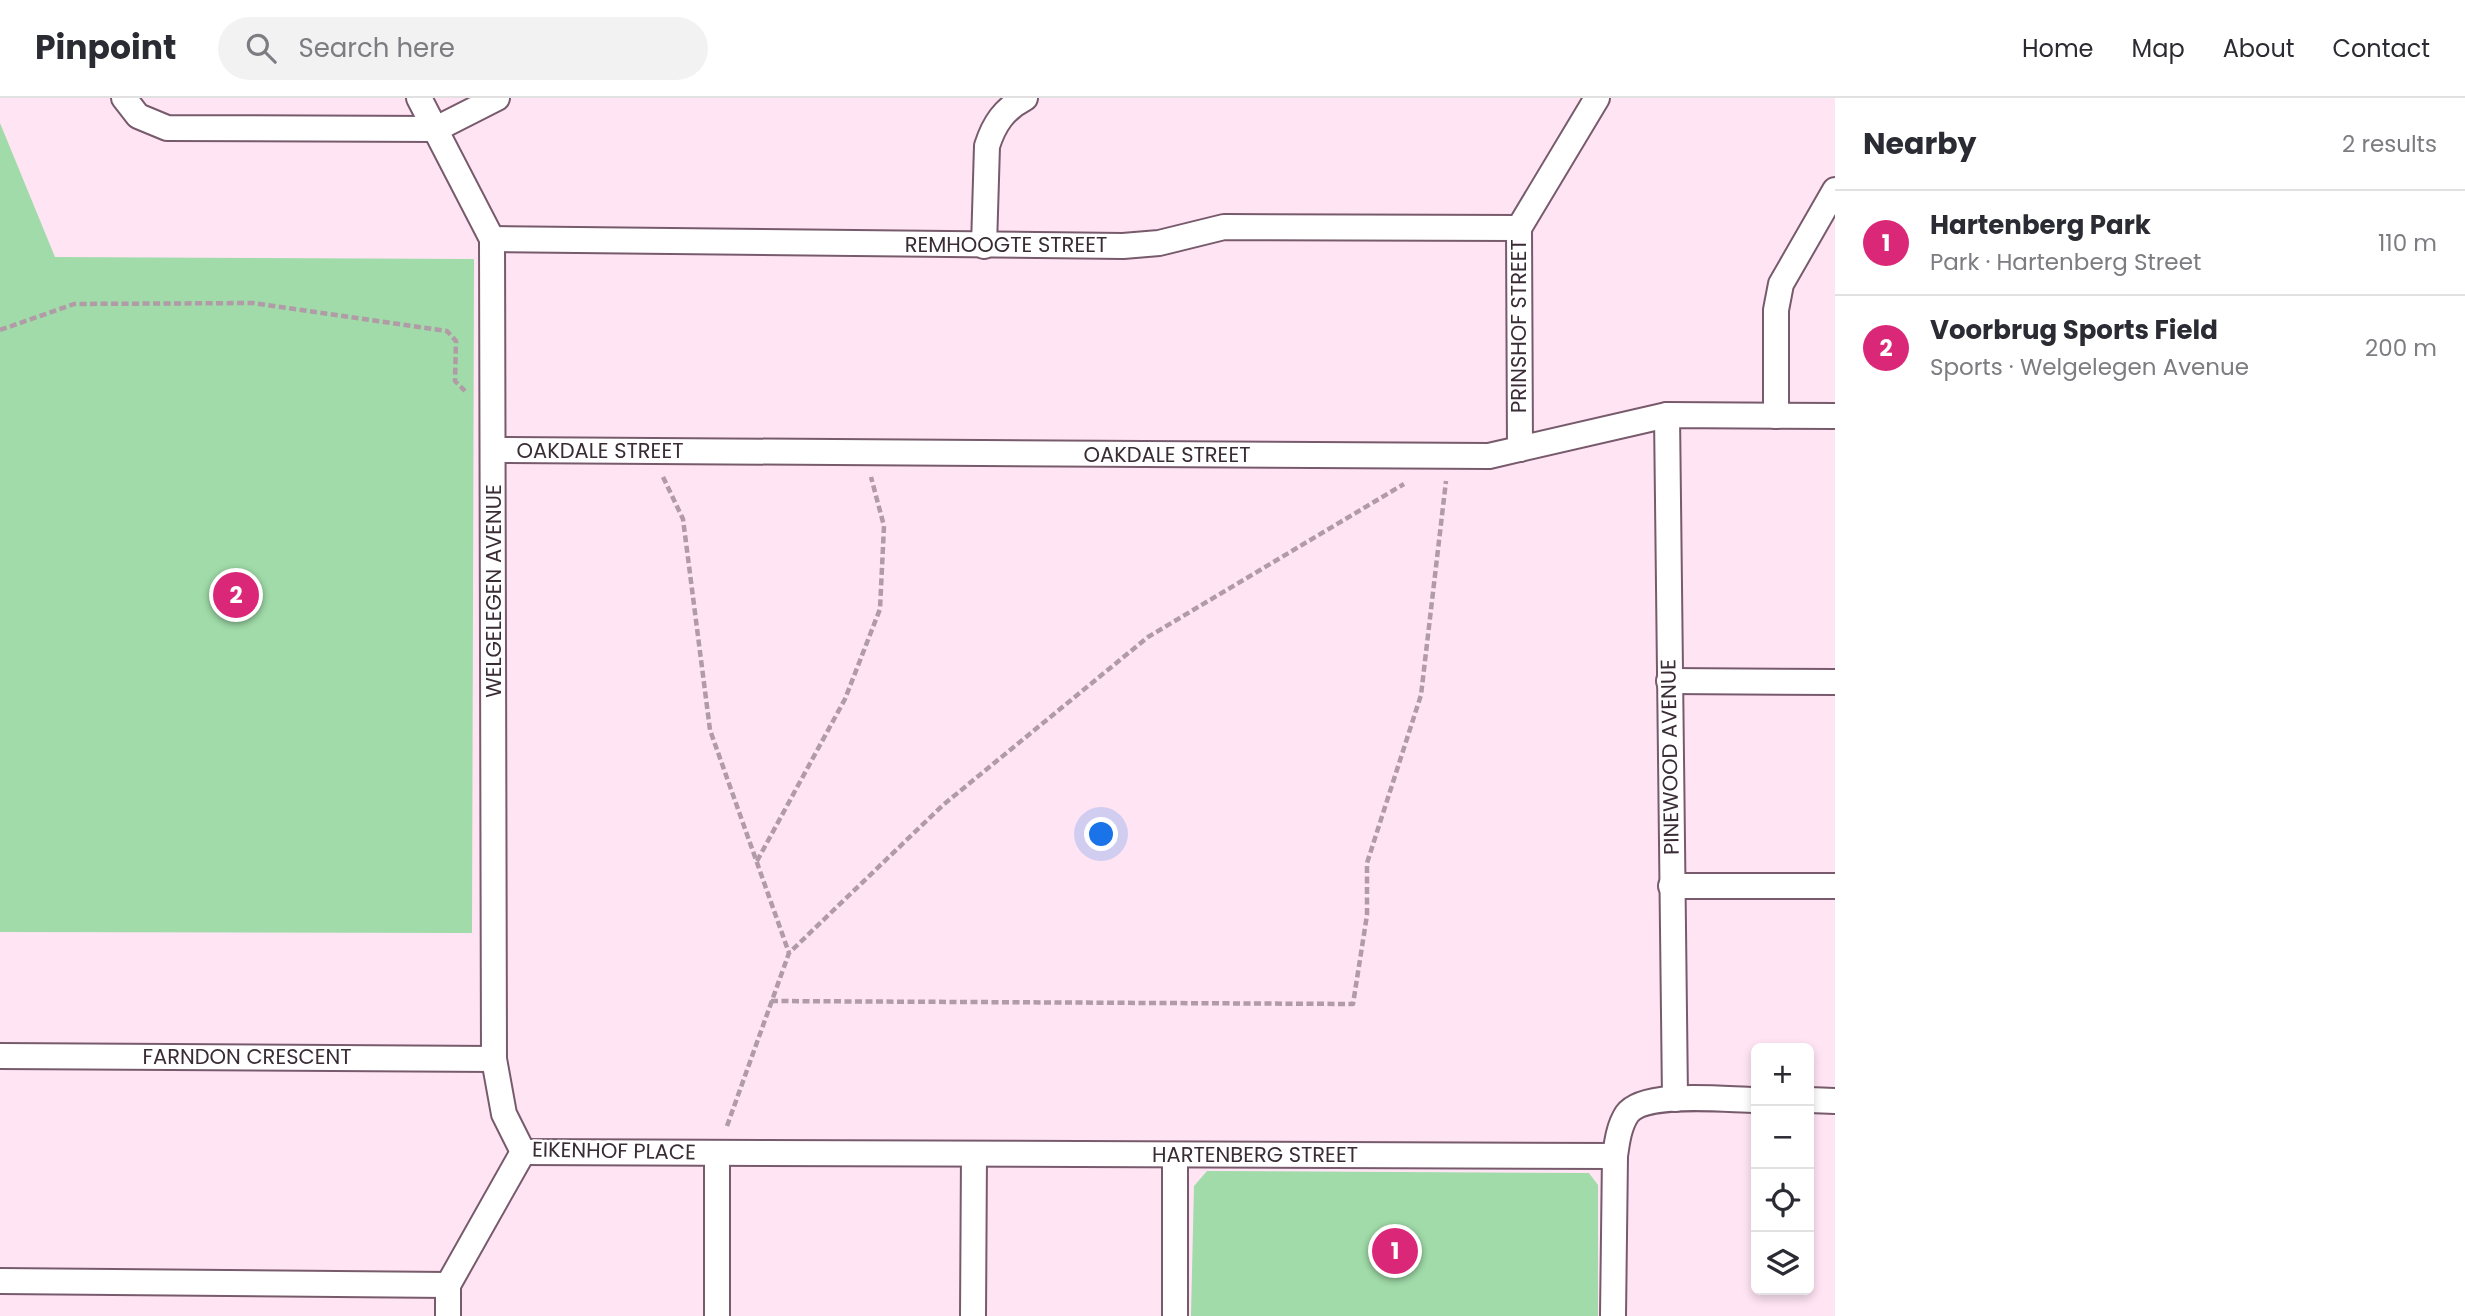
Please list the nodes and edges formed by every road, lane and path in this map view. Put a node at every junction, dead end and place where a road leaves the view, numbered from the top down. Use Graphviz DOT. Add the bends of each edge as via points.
graph roads {
  1 [pos="124,98"];
  2 [pos="419,98"];
  3 [pos="497,98"];
  4 [pos="1025,98"];
  5 [pos="1597,98"];
  6 [pos="436,129"];
  7 [pos="1835,190"];
  8 [pos="1519,228"];
  9 [pos="492,239"];
  10 [pos="984,246"];
  11 [pos="0,330"];
  12 [pos="494,391"];
  13 [pos="1667,415"];
  14 [pos="1776,416"];
  15 [pos="1835,416"];
  16 [pos="1520,449"];
  17 [pos="494,450"];
  18 [pos="650,451"];
  19 [pos="864,453"];
  20 [pos="1448,456"];
  21 [pos="1669,681"];
  22 [pos="1835,682"];
  23 [pos="757,862"];
  24 [pos="1671,886"];
  25 [pos="1835,886"];
  26 [pos="789,953"];
  27 [pos="771,1001"];
  28 [pos="0,1056"];
  29 [pos="494,1059"];
  30 [pos="1675,1099"];
  31 [pos="1751,1100"];
  32 [pos="1814,1100"];
  33 [pos="1835,1101"];
  34 [pos="523,1152"];
  35 [pos="718,1153"];
  36 [pos="974,1154"];
  37 [pos="1175,1155"];
  38 [pos="1615,1156"];
  39 [pos="0,1281"];
  40 [pos="448,1285"];
  41 [pos="448,1316"];
  42 [pos="717,1316"];
  43 [pos="972,1316"];
  44 [pos="1175,1316"];
  45 [pos="1614,1316"];
  1 -- 6 [label="street" via="138,116 167,128"];
  2 -- 6 [label="street, WELGELEGEN AVENUE"];
  3 -- 6 [label="street"];
  4 -- 10 [label="street" via="1005,111 991,133"];
  5 -- 8 [label="street, PRINSHOF STREET"];
  6 -- 9 [label="street, WELGELEGEN AVENUE"];
  7 -- 14 [label="street" via="1781,284 1776,310"];
  8 -- 10 [label="street, REMHOOGTE STREET" via="1224,227 1141,245"];
  8 -- 16 [label="street, PRINSHOF STREET"];
  9 -- 10 [label="street, REMHOOGTE STREET"];
  9 -- 12 [label="street, WELGELEGEN AVENUE"];
  11 -- 12 [label="path" via="74,304 253,303 447,331 456,341 455,380 459,387"];
  12 -- 17 [label="street, WELGELEGEN AVENUE"];
  13 -- 14 [label="street, OAKDALE STREET"];
  13 -- 16 [label="street, OAKDALE STREET"];
  13 -- 21 [label="street, PINEWOOD AVENUE"];
  14 -- 15 [label="street, OAKDALE STREET"];
  16 -- 20 [label="street, OAKDALE STREET" via="1489,456"];
  17 -- 18 [label="street, OAKDALE STREET"];
  17 -- 29 [label="street, WELGELEGEN AVENUE"];
  18 -- 19 [label="street, OAKDALE STREET"];
  18 -- 23 [label="path" via="683,519 710,730"];
  19 -- 20 [label="street, OAKDALE STREET"];
  19 -- 23 [label="path" via="884,526 880,609 845,699"];
  20 -- 26 [label="path" via="1148,637 943,805"];
  20 -- 27 [label="path" via="1421,695 1367,863 1367,915 1353,1004"];
  21 -- 22 [label="street"];
  21 -- 24 [label="street, PINEWOOD AVENUE"];
  23 -- 26 [label="path"];
  24 -- 25 [label="street"];
  24 -- 30 [label="street, PINEWOOD AVENUE"];
  26 -- 27 [label="path"];
  27 -- 35 [label="path"];
  28 -- 29 [label="street, FARNDON CRESCENT"];
  29 -- 34 [label="street, EIKENHOF PLACE" via="504,1114"];
  30 -- 31 [label="street"];
  30 -- 38 [label="street" via="1645,1101 1628,1113"];
  32 -- 33 [label="street"];
  34 -- 35 [label="street, EIKENHOF PLACE"];
  34 -- 40 [label="street"];
  35 -- 36 [label="street, HARTENBERG STREET"];
  35 -- 42 [label="street"];
  36 -- 37 [label="street, HARTENBERG STREET"];
  36 -- 43 [label="street"];
  37 -- 38 [label="street, HARTENBERG STREET"];
  37 -- 44 [label="street"];
  38 -- 45 [label="street"];
  39 -- 40 [label="street"];
  40 -- 41 [label="street"];
}
